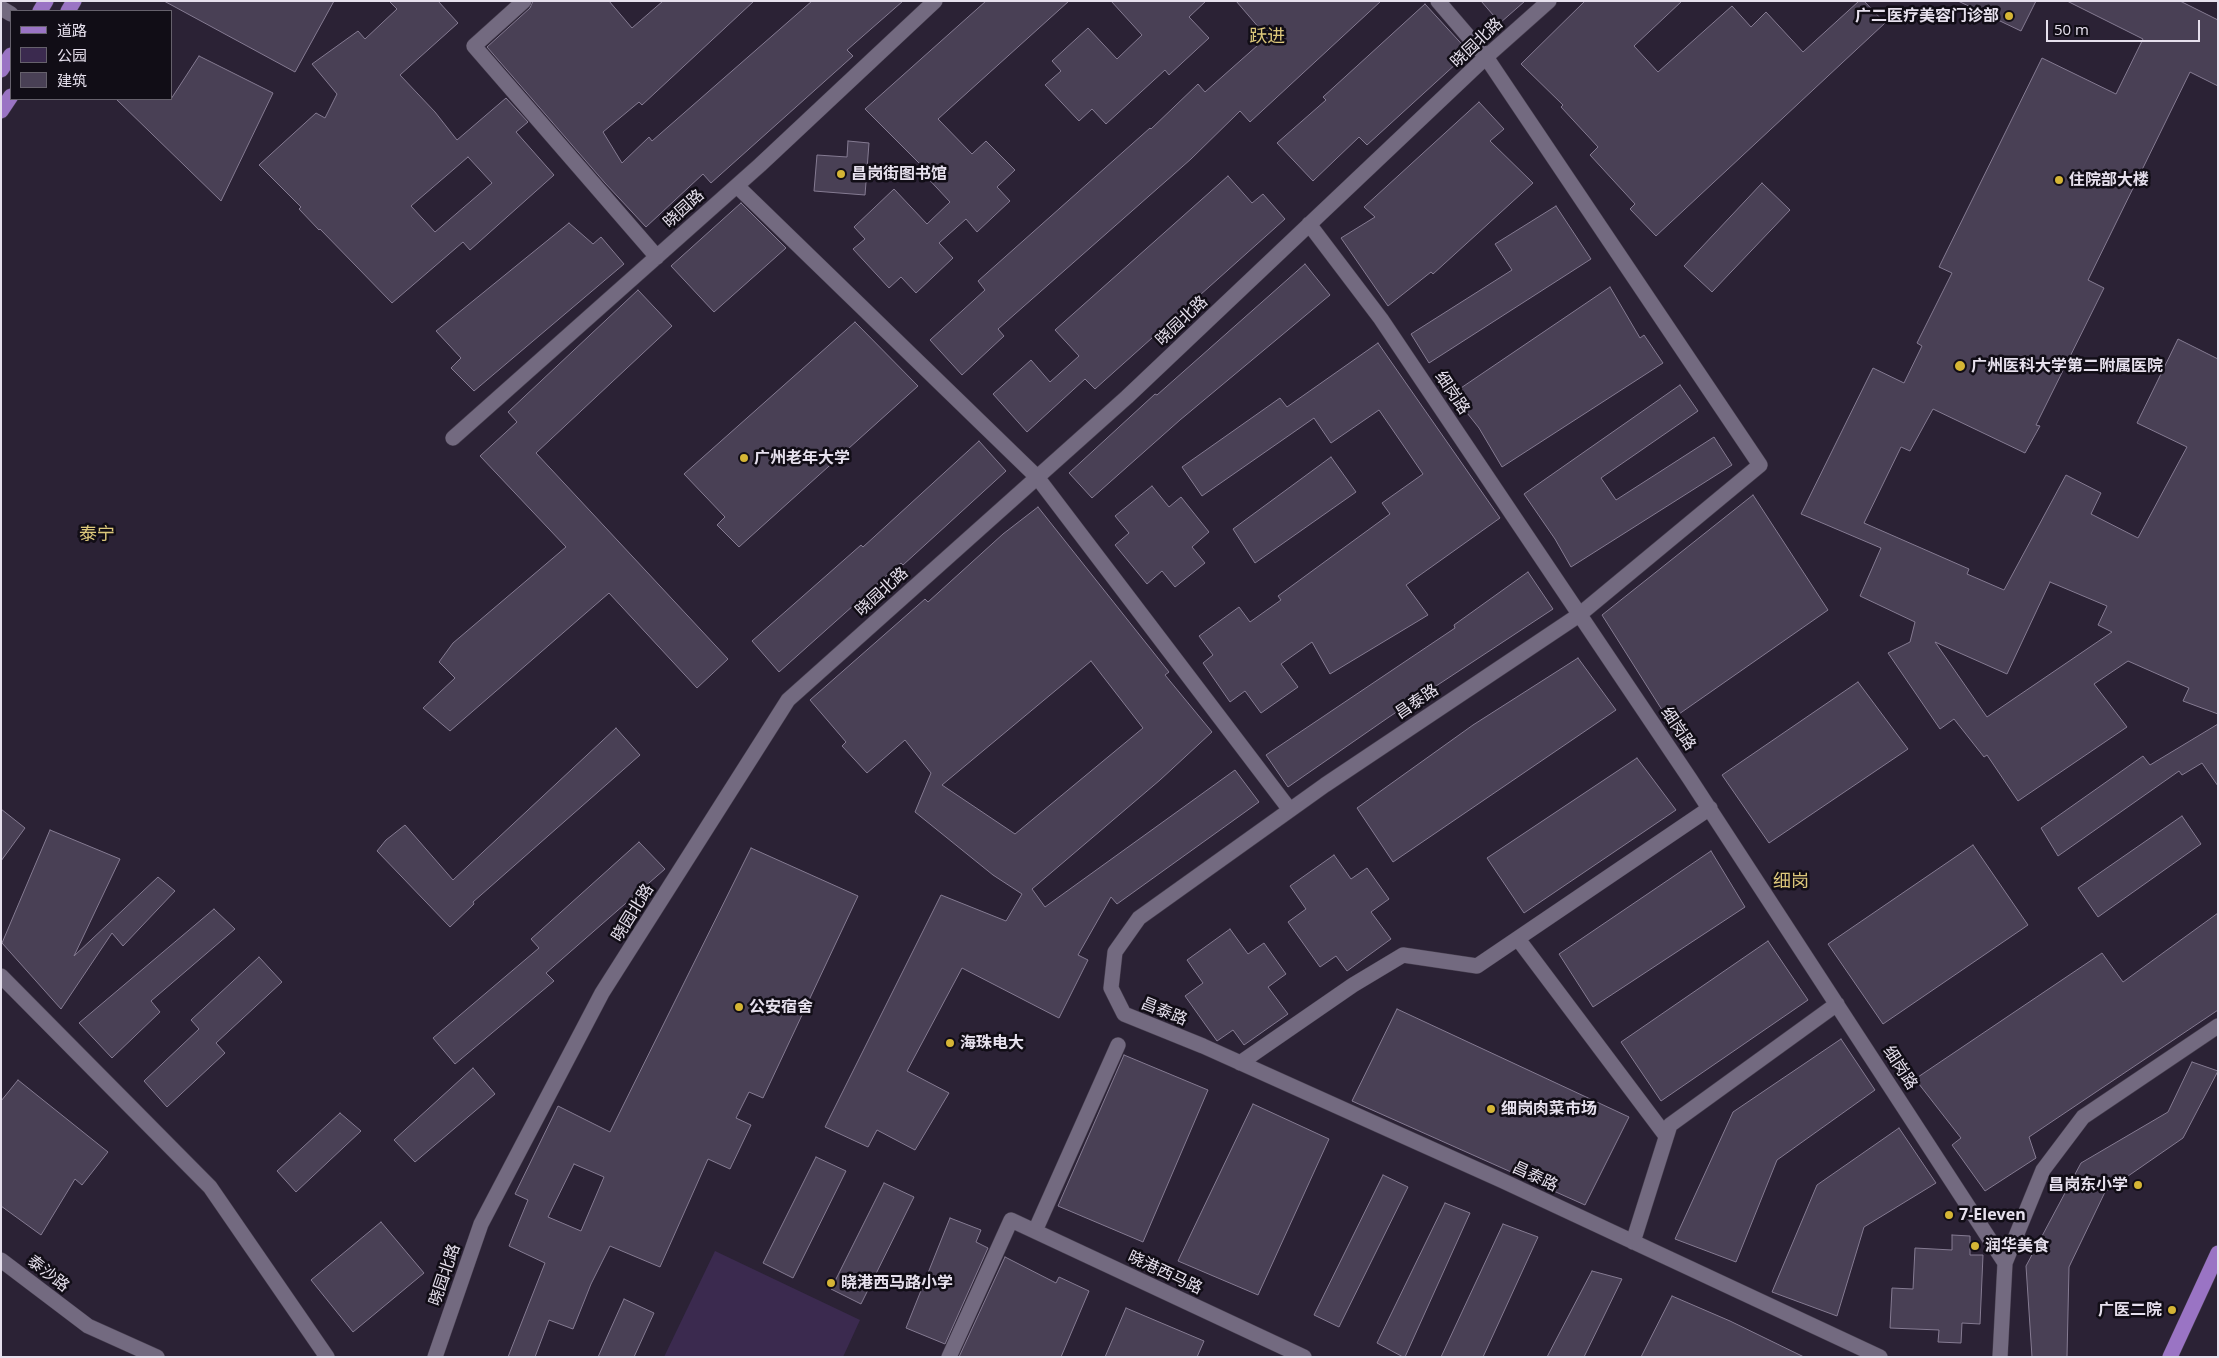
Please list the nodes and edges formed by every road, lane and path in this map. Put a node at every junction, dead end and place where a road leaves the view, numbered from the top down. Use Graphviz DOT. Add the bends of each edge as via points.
graph roads {
  1 [pos="524,1"];
  2 [pos="935,1"];
  3 [pos="1438,1"];
  4 [pos="1549,1"];
  5 [pos="10,56"];
  6 [pos="1486,57"];
  7 [pos="1,70"];
  8 [pos="10,98"];
  9 [pos="1,111"];
  10 [pos="737,186"];
  11 [pos="1309,224"];
  12 [pos="657,257"];
  13 [pos="452,438"];
  14 [pos="1037,477"];
  15 [pos="1579,615"];
  16 [pos="1710,808"];
  17 [pos="1290,810"];
  18 [pos="1518,939"];
  19 [pos="1,976"];
  20 [pos="1838,1004"];
  21 [pos="2218,1026"];
  22 [pos="1118,1045"];
  23 [pos="1240,1063"];
  24 [pos="1666,1136"];
  25 [pos="1034,1231"];
  26 [pos="1634,1242"];
  27 [pos="2218,1254"];
  28 [pos="1,1260"];
  29 [pos="2005,1263"];
  30 [pos="157,1357"];
  31 [pos="326,1357"];
  32 [pos="435,1357"];
  33 [pos="949,1357"];
  34 [pos="1304,1357"];
  35 [pos="1880,1357"];
  36 [pos="2000,1357"];
  37 [pos="2170,1357"];
  1 -- 12 [label="street" via="474,46"];
  2 -- 10 [label="street, 晓园路"];
  3 -- 6 [label="street"];
  4 -- 6 [label="street, 晓园北路"];
  5 -- 7 [label="main road"];
  6 -- 11 [label="street, 晓园北路"];
  6 -- 15 [label="street, 昌泰路" via="1760,465"];
  8 -- 9 [label="main road"];
  10 -- 12 [label="street, 晓园路"];
  10 -- 14 [label="street"];
  11 -- 14 [label="street, 晓园北路" via="1127,397"];
  11 -- 15 [label="street, 细岗路" via="1381,319"];
  12 -- 13 [label="street, 晓园路"];
  14 -- 17 [label="street"];
  14 -- 32 [label="street, 晓园北路" via="788,700 602,993 481,1224"];
  15 -- 16 [label="street, 细岗路"];
  15 -- 17 [label="street, 昌泰路"];
  16 -- 18 [label="street"];
  16 -- 20 [label="street, 细岗路"];
  17 -- 23 [label="street, 昌泰路" via="1139,918 1115,952 1111,988 1124,1014"];
  18 -- 23 [label="street" via="1477,966 1403,955 1353,985"];
  18 -- 24 [label="street"];
  19 -- 31 [label="street" via="210,1187"];
  20 -- 24 [label="street" via="1670,1125"];
  20 -- 29 [label="street, 细岗路"];
  21 -- 29 [label="street" via="2083,1117 2043,1170"];
  22 -- 25 [label="street"];
  23 -- 26 [label="street, 昌泰路"];
  24 -- 26 [label="street"];
  25 -- 33 [label="street, 晓港西马路" via="1011,1220"];
  25 -- 34 [label="street, 晓港西马路"];
  26 -- 35 [label="street, 昌泰路"];
  27 -- 37 [label="main road"];
  28 -- 30 [label="street, 泰沙路" via="88,1326"];
  29 -- 36 [label="street"];
}
